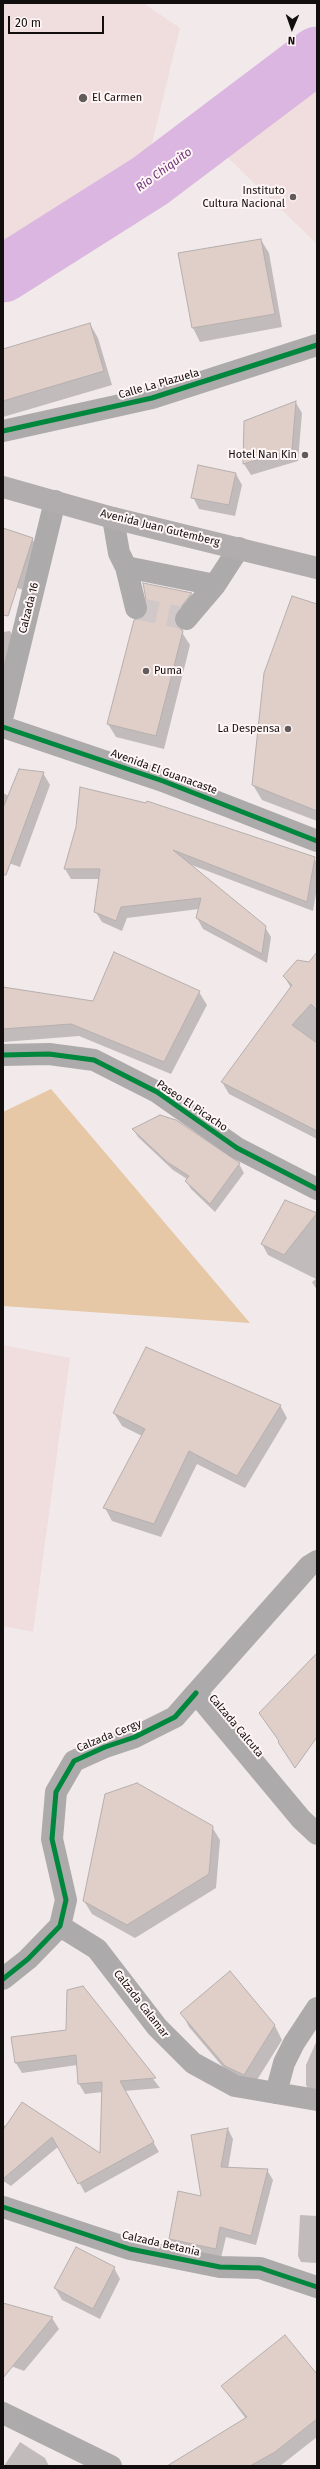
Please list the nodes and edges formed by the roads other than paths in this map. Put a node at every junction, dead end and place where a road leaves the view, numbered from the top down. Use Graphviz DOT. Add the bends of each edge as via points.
graph roads {
  1 [pos="317,344"];
  2 [pos="3,431"];
  3 [pos="3,487"];
  4 [pos="55,501"];
  5 [pos="113,518"];
  6 [pos="239,548"];
  7 [pos="126,567"];
  8 [pos="317,568"];
  9 [pos="215,585"];
  10 [pos="136,608"];
  11 [pos="186,619"];
  12 [pos="3,715"];
  13 [pos="3,727"];
  14 [pos="317,842"];
  15 [pos="3,1055"];
  16 [pos="317,1189"];
  17 [pos="317,1561"];
  18 [pos="196,1693"];
  19 [pos="317,1834"];
  20 [pos="60,1926"];
  21 [pos="3,1979"];
  22 [pos="317,2008"];
  23 [pos="276,2093"];
  24 [pos="317,2100"];
  25 [pos="3,2207"];
  26 [pos="317,2287"];
  27 [pos="3,2413"];
  28 [pos="111,2466"];
  1 -- 2 [label="street, Calle La Plazuela" via="152,398"];
  3 -- 4 [label="main road, Avenida Juan Gutemberg"];
  4 -- 5 [label="main road, Avenida Juan Gutemberg"];
  4 -- 12 [label="street, Calzada 16"];
  5 -- 6 [label="main road, Avenida Juan Gutemberg"];
  5 -- 7 [label="street" via="119,553"];
  6 -- 8 [label="main road, Avenida Juan Gutemberg"];
  6 -- 9 [label="street"];
  7 -- 9 [label="street"];
  7 -- 10 [label="street"];
  9 -- 11 [label="street"];
  13 -- 14 [label="street, Avenida El Guanacaste" via="163,781"];
  15 -- 16 [label="street, Paseo El Picacho" via="49,1054 94,1060 157,1092 237,1148"];
  17 -- 18 [label="street, Calzada Calcuta" via="309,1566"];
  18 -- 19 [label="street, Calzada Calcuta" via="301,1819"];
  18 -- 20 [label="street, Calzada Cergy" via="175,1717 135,1737 74,1761 56,1792 52,1839 66,1900"];
  20 -- 21 [label="street" via="28,1959"];
  20 -- 23 [label="street, Calzada Calamar" via="97,1949 157,2026 192,2063 235,2086"];
  22 -- 23 [label="street" via="284,2063"];
  23 -- 24 [label="street, Calzada Calamar"];
  25 -- 26 [label="street, Calzada Betania" via="130,2249 220,2267 260,2268"];
  27 -- 28 [label="street"];
}
